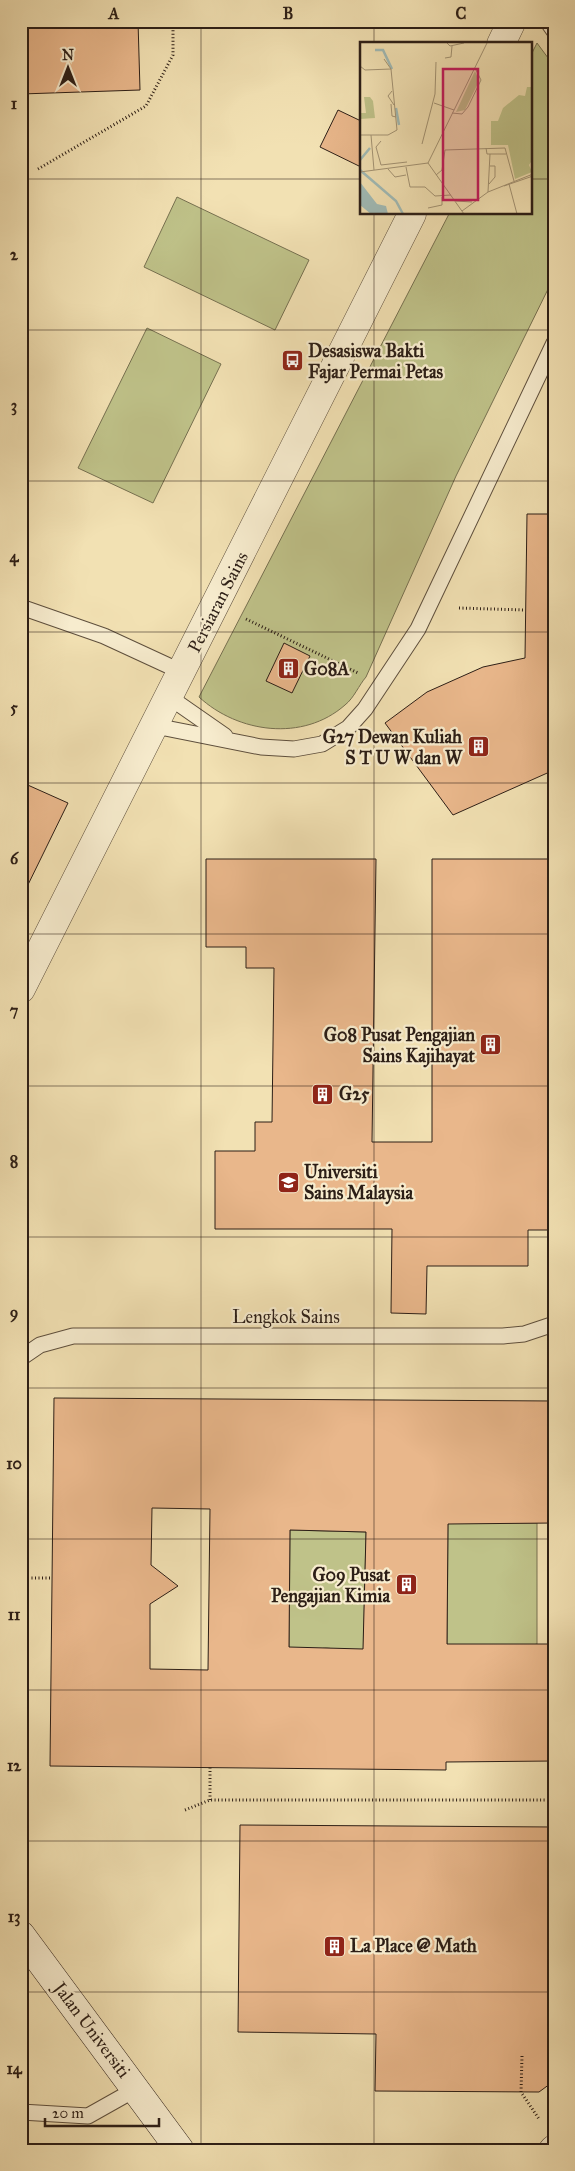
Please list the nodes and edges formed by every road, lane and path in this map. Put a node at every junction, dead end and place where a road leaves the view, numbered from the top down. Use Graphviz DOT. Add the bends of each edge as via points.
graph roads {
  1 [pos="173,21"];
  2 [pos="512,21"];
  3 [pos="547,21"];
  4 [pos="554,31"];
  5 [pos="502,42"];
  6 [pos="38,169"];
  7 [pos="412,215"];
  8 [pos="554,343"];
  9 [pos="217,604"];
  10 [pos="21,607"];
  11 [pos="487,609"];
  12 [pos="525,610"];
  13 [pos="354,671"];
  14 [pos="182,672"];
  15 [pos="169,697"];
  16 [pos="155,726"];
  17 [pos="230,740"];
  18 [pos="21,989"];
  19 [pos="554,1324"];
  20 [pos="21,1358"];
  21 [pos="21,1578"];
  22 [pos="52,1578"];
  23 [pos="210,1767"];
  24 [pos="210,1800"];
  25 [pos="554,1800"];
  26 [pos="185,1810"];
  27 [pos="21,1935"];
  28 [pos="522,2056"];
  29 [pos="136,2089"];
  30 [pos="21,2112"];
  31 [pos="539,2120"];
  32 [pos="180,2150"];
  1 -- 6 [label="path" via="173,56 146,106"];
  2 -- 5 [label="street"];
  3 -- 4 [label="lane"];
  7 -- 9 [label="street, Persiaran Sains"];
  8 -- 17 [label="lane" via="418,629 365,709 348,728 322,744 294,749 261,747"];
  9 -- 13 [label="path"];
  9 -- 14 [label="street, Persiaran Sains"];
  10 -- 14 [label="lane" via="104,636"];
  11 -- 12 [label="path"];
  14 -- 15 [label="street, Persiaran Sains"];
  15 -- 16 [label="street, Persiaran Sains"];
  15 -- 17 [label="lane"];
  16 -- 17 [label="lane"];
  16 -- 18 [label="street, Persiaran Sains"];
  19 -- 20 [label="lane, Lengkok Sains" via="524,1334 503,1336 73,1336 40,1345"];
  21 -- 22 [label="path"];
  23 -- 24 [label="path"];
  24 -- 25 [label="path"];
  24 -- 26 [label="path"];
  27 -- 29 [label="street, Jalan Universiti"];
  28 -- 31 [label="path" via="521,2092"];
  29 -- 30 [label="lane" via="88,2116"];
  29 -- 32 [label="street, Jalan Universiti"];
}
